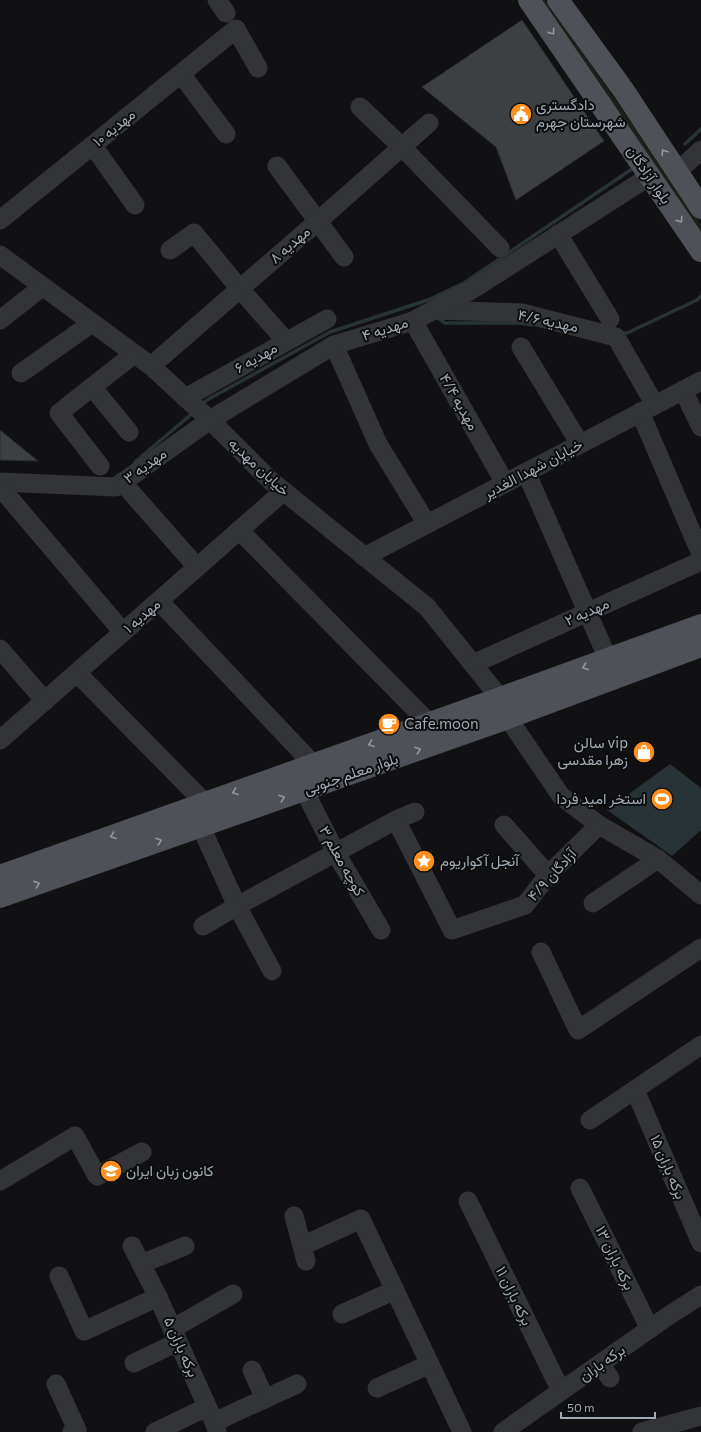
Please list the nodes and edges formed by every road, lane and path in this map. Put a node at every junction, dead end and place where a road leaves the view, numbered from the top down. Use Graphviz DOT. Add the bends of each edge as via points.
graph roads {
  1 [pos="529,0"];
  2 [pos="558,0"];
  3 [pos="258,68"];
  4 [pos="181,74"];
  5 [pos="360,106"];
  6 [pos="429,123"];
  7 [pos="226,134"];
  8 [pos="92,146"];
  9 [pos="402,147"];
  10 [pos="701,150"];
  11 [pos="277,166"];
  12 [pos="677,172"];
  13 [pos="650,176"];
  14 [pos="134,205"];
  15 [pos="701,208"];
  16 [pos="0,220"];
  17 [pos="317,222"];
  18 [pos="558,234"];
  19 [pos="500,248"];
  20 [pos="170,250"];
  21 [pos="701,251"];
  22 [pos="0,256"];
  23 [pos="344,257"];
  24 [pos="42,287"];
  25 [pos="240,289"];
  26 [pos="431,310"];
  27 [pos="327,319"];
  28 [pos="610,319"];
  29 [pos="0,320"];
  30 [pos="414,321"];
  31 [pos="92,323"];
  32 [pos="286,341"];
  33 [pos="334,345"];
  34 [pos="521,347"];
  35 [pos="134,354"];
  36 [pos="151,366"];
  37 [pos="20,373"];
  38 [pos="701,380"];
  39 [pos="92,387"];
  40 [pos="683,390"];
  41 [pos="185,398"];
  42 [pos="648,408"];
  43 [pos="210,420"];
  44 [pos="701,428"];
  45 [pos="129,432"];
  46 [pos="580,444"];
  47 [pos="100,466"];
  48 [pos="526,472"];
  49 [pos="0,482"];
  50 [pos="122,482"];
  51 [pos="506,483"];
  52 [pos="0,487"];
  53 [pos="284,491"];
  54 [pos="427,524"];
  55 [pos="239,530"];
  56 [pos="701,554"];
  57 [pos="364,556"];
  58 [pos="701,561"];
  59 [pos="197,567"];
  60 [pos="159,601"];
  61 [pos="587,612"];
  62 [pos="701,625"];
  63 [pos="123,632"];
  64 [pos="701,646"];
  65 [pos="0,649"];
  66 [pos="654,653"];
  67 [pos="608,659"];
  68 [pos="473,664"];
  69 [pos="77,673"];
  70 [pos="500,698"];
  71 [pos="45,701"];
  72 [pos="508,718"];
  73 [pos="429,723"];
  74 [pos="0,740"];
  75 [pos="313,764"];
  76 [pos="304,790"];
  77 [pos="205,803"];
  78 [pos="415,812"];
  79 [pos="396,820"];
  80 [pos="504,825"];
  81 [pos="599,825"];
  82 [pos="201,827"];
  83 [pos="336,853"];
  84 [pos="658,859"];
  85 [pos="548,875"];
  86 [pos="0,876"];
  87 [pos="701,895"];
  88 [pos="0,897"];
  89 [pos="593,904"];
  90 [pos="236,906"];
  91 [pos="203,926"];
  92 [pos="381,930"];
  93 [pos="701,948"];
  94 [pos="541,952"];
  95 [pos="272,971"];
  96 [pos="701,1045"];
  97 [pos="635,1090"];
  98 [pos="590,1120"];
  99 [pos="142,1152"];
  100 [pos="0,1181"];
  101 [pos="580,1188"];
  102 [pos="468,1201"];
  103 [pos="294,1216"];
  104 [pos="701,1243"];
  105 [pos="132,1246"];
  106 [pos="184,1246"];
  107 [pos="141,1264"];
  108 [pos="59,1276"];
  109 [pos="395,1290"];
  110 [pos="233,1294"];
  111 [pos="701,1295"];
  112 [pos="158,1296"];
  113 [pos="342,1314"];
  114 [pos="650,1329"];
  115 [pos="175,1335"];
  116 [pos="134,1364"];
  117 [pos="430,1364"];
  118 [pos="252,1370"];
  119 [pos="56,1384"];
  120 [pos="297,1384"];
  121 [pos="377,1388"];
  122 [pos="561,1391"];
  123 [pos="265,1399"];
  124 [pos="207,1407"];
  125 [pos="701,1416"];
  126 [pos="216,1428"];
  127 [pos="72,1432"];
  128 [pos="155,1432"];
  129 [pos="462,1432"];
  130 [pos="503,1432"];
  131 [pos="645,1432"];
  1 -- 13 [label="main road, بلوار آزادگان, one-way"];
  12 -- 2 [label="main road, بلوار آزادگان, one-way" via="624,91"];
  3 -- 4 [label="street, مهدیه ۱۰" via="236,29"];
  4 -- 7 [label="street"];
  4 -- 8 [label="street, مهدیه ۱۰"];
  5 -- 9 [label="street"];
  6 -- 9 [label="street, مهدیه ۸"];
  8 -- 14 [label="street"];
  8 -- 16 [label="street, مهدیه ۱۰"];
  9 -- 17 [label="street, مهدیه ۸"];
  9 -- 19 [label="street"];
  10 -- 12 [label="street"];
  11 -- 17 [label="street"];
  12 -- 15 [label="main road, بلوار آزادگان"];
  13 -- 18 [label="street, مهدیه ۴"];
  13 -- 21 [label="main road, بلوار آزادگان, one-way"];
  17 -- 23 [label="street"];
  17 -- 25 [label="street, مهدیه ۸"];
  18 -- 26 [label="street, مهدیه ۴" via="473,289"];
  18 -- 28 [label="street"];
  20 -- 25 [label="street" via="194,233"];
  22 -- 24 [label="street, خیابان مهدیه"];
  24 -- 29 [label="street"];
  24 -- 31 [label="street, خیابان مهدیه"];
  25 -- 32 [label="street"];
  25 -- 36 [label="street, مهدیه ۸"];
  26 -- 30 [label="street, مهدیه ۴"];
  26 -- 42 [label="street, مهدیه ۴/۶" via="522,313 616,337"];
  27 -- 32 [label="street, مهدیه ۶"];
  30 -- 33 [label="street, مهدیه ۴"];
  30 -- 51 [label="street, مهدیه ۴/۴"];
  31 -- 35 [label="street, خیابان مهدیه"];
  31 -- 37 [label="street"];
  32 -- 41 [label="street, مهدیه ۶"];
  33 -- 43 [label="street, مهدیه ۴"];
  33 -- 54 [label="street" via="378,444"];
  34 -- 46 [label="street"];
  35 -- 36 [label="street, خیابان مهدیه"];
  35 -- 39 [label="street"];
  36 -- 41 [label="street, خیابان مهدیه"];
  38 -- 40 [label="street, خیابان شهدا الغدیر"];
  39 -- 45 [label="street"];
  39 -- 47 [label="street" via="59,413"];
  40 -- 42 [label="street, خیابان شهدا الغدیر"];
  40 -- 44 [label="street"];
  41 -- 43 [label="street, خیابان مهدیه"];
  42 -- 46 [label="street, خیابان شهدا الغدیر"];
  42 -- 56 [label="street"];
  43 -- 50 [label="street, مهدیه ۳"];
  43 -- 53 [label="street, خیابان مهدیه"];
  46 -- 48 [label="street, خیابان شهدا الغدیر"];
  48 -- 51 [label="street, خیابان شهدا الغدیر"];
  48 -- 61 [label="street"];
  49 -- 50 [label="street, مهدیه ۳" via="116,487"];
  50 -- 59 [label="street"];
  51 -- 54 [label="street, خیابان شهدا الغدیر"];
  52 -- 63 [label="street"];
  53 -- 55 [label="street, مهدیه ۱"];
  53 -- 57 [label="street, خیابان مهدیه"];
  54 -- 57 [label="street, خیابان شهدا الغدیر"];
  55 -- 59 [label="street, مهدیه ۱"];
  55 -- 73 [label="street"];
  57 -- 68 [label="street, خیابان مهدیه" via="426,607"];
  58 -- 61 [label="street, مهدیه ۲"];
  59 -- 60 [label="street, مهدیه ۱"];
  60 -- 63 [label="street, مهدیه ۱"];
  60 -- 75 [label="street"];
  61 -- 67 [label="street"];
  61 -- 68 [label="street, مهدیه ۲"];
  62 -- 66 [label="main road, بلوار معلم جنوبی"];
  63 -- 69 [label="street, مهدیه ۱"];
  64 -- 66 [label="main road, بلوار معلم جنوبی"];
  65 -- 71 [label="street"];
  66 -- 67 [label="main road, بلوار معلم جنوبی"];
  66 -- 72 [label="main road, بلوار معلم جنوبی"];
  67 -- 70 [label="main road, بلوار معلم جنوبی, one-way"];
  68 -- 70 [label="street, خیابان مهدیه"];
  69 -- 71 [label="street, مهدیه ۱"];
  69 -- 77 [label="street"];
  70 -- 73 [label="main road, بلوار معلم جنوبی"];
  71 -- 74 [label="street, مهدیه ۱"];
  76 -- 72 [label="main road, بلوار معلم جنوبی, one-way"];
  72 -- 81 [label="street" via="562,796"];
  73 -- 75 [label="main road, بلوار معلم جنوبی, one-way"];
  75 -- 77 [label="main road, بلوار معلم جنوبی, one-way"];
  82 -- 76 [label="main road, بلوار معلم جنوبی, one-way"];
  76 -- 83 [label="street, کوچه معلم ۳"];
  77 -- 86 [label="main road, بلوار معلم جنوبی, one-way"];
  78 -- 79 [label="street"];
  79 -- 83 [label="street"];
  79 -- 85 [label="street, آزادگان ۴/۹" via="452,930 525,905"];
  80 -- 85 [label="street"];
  81 -- 84 [label="street"];
  81 -- 85 [label="street, آزادگان ۴/۹"];
  88 -- 82 [label="main road, بلوار معلم جنوبی, one-way"];
  82 -- 90 [label="street"];
  83 -- 90 [label="street"];
  83 -- 92 [label="street, کوچه معلم ۳"];
  84 -- 87 [label="street"];
  84 -- 89 [label="street"];
  90 -- 91 [label="street"];
  90 -- 95 [label="street"];
  93 -- 94 [label="street" via="578,1030"];
  96 -- 97 [label="street"];
  97 -- 98 [label="street"];
  97 -- 104 [label="street, برکه باران ۱۵"];
  99 -- 100 [label="street" via="98,1176 75,1136"];
  101 -- 114 [label="street, برکه باران ۱۳"];
  102 -- 122 [label="street, برکه باران ۱۱"];
  103 -- 109 [label="street" via="304,1254 361,1219"];
  105 -- 107 [label="street, برکه باران ۵"];
  106 -- 107 [label="street"];
  107 -- 112 [label="street, برکه باران ۵"];
  108 -- 112 [label="street" via="84,1331"];
  109 -- 113 [label="street"];
  109 -- 117 [label="street"];
  110 -- 115 [label="street"];
  111 -- 114 [label="street, برکه باران"];
  112 -- 115 [label="street, برکه باران ۵"];
  114 -- 122 [label="street, برکه باران" via="605,1371"];
  115 -- 116 [label="street"];
  115 -- 124 [label="street, برکه باران ۵"];
  117 -- 121 [label="street"];
  117 -- 129 [label="street"];
  118 -- 123 [label="street"];
  119 -- 127 [label="street" via="77,1430"];
  120 -- 123 [label="street"];
  122 -- 130 [label="street, برکه باران"];
  123 -- 126 [label="street" via="225,1417"];
  124 -- 126 [label="street, برکه باران ۵"];
  124 -- 128 [label="street"];
  125 -- 131 [label="street"];
}
